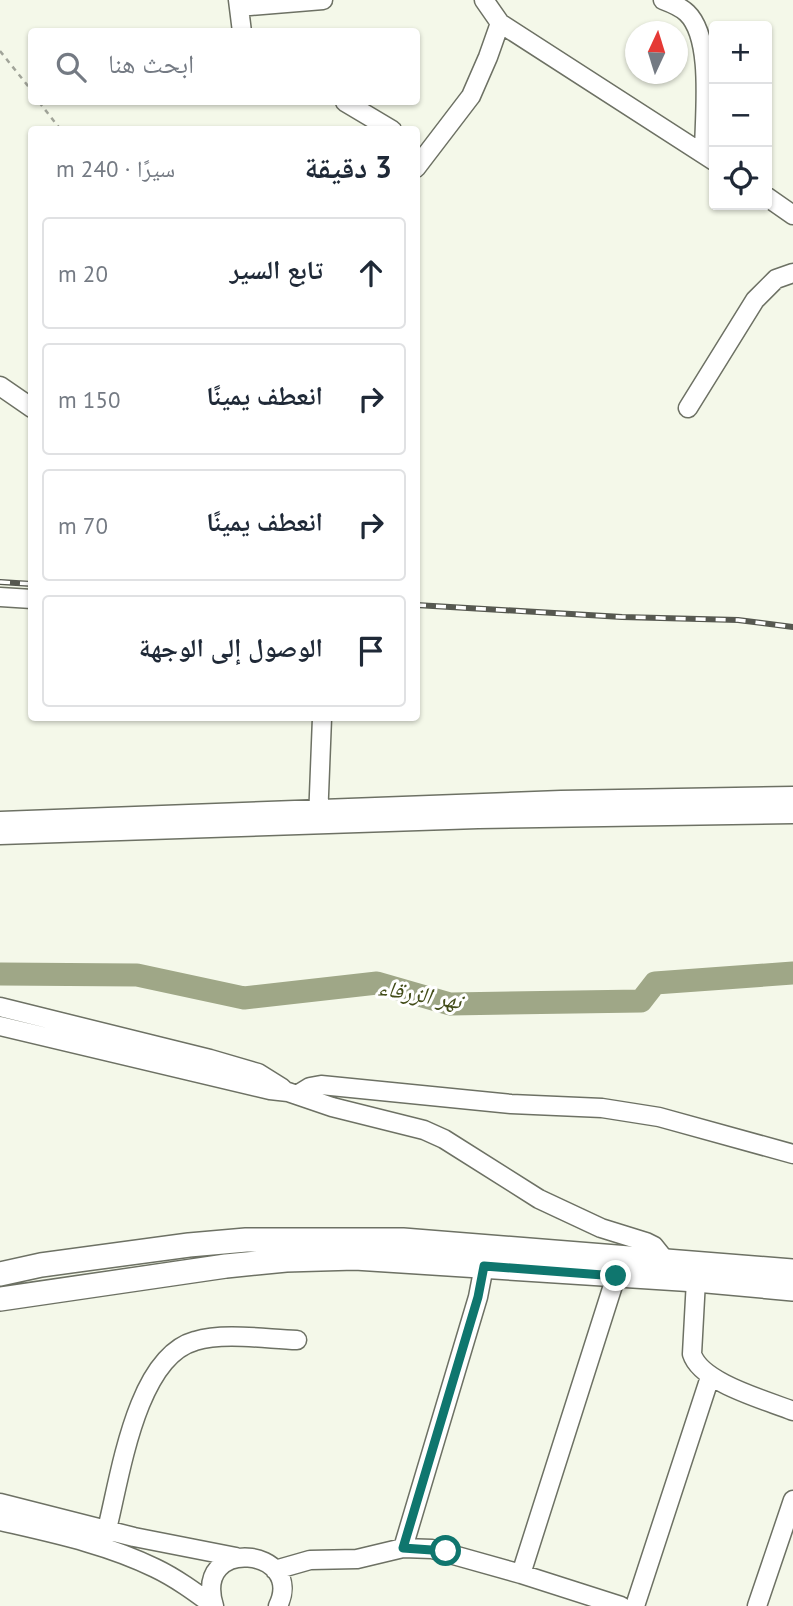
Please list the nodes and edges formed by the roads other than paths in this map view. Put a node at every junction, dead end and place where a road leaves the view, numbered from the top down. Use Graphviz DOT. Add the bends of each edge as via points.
graph roads {
  1 [pos="324,0"];
  2 [pos="663,0"];
  3 [pos="238,3"];
  4 [pos="491,8"];
  5 [pos="241,28"];
  6 [pos="350,105"];
  7 [pos="385,126"];
  8 [pos="423,148"];
  9 [pos="709,158"];
  10 [pos="772,200"];
  11 [pos="793,215"];
  12 [pos="793,273"];
  13 [pos="0,386"];
  14 [pos="28,405"];
  15 [pos="688,408"];
  16 [pos="0,597"];
  17 [pos="28,599"];
  18 [pos="322,721"];
  19 [pos="793,796"];
  20 [pos="562,808"];
  21 [pos="793,814"];
  22 [pos="318,817"];
  23 [pos="0,821"];
  24 [pos="0,835"];
  25 [pos="0,1007"];
  26 [pos="0,1026"];
  27 [pos="293,1093"];
  28 [pos="793,1154"];
  29 [pos="601,1228"];
  30 [pos="598,1257"];
  31 [pos="484,1266"];
  32 [pos="665,1270"];
  33 [pos="793,1271"];
  34 [pos="0,1274"];
  35 [pos="616,1276"];
  36 [pos="696,1280"];
  37 [pos="793,1289"];
  38 [pos="0,1299"];
  39 [pos="297,1340"];
  40 [pos="710,1377"];
  41 [pos="793,1411"];
  42 [pos="793,1500"];
  43 [pos="0,1503"];
  44 [pos="0,1521"];
  45 [pos="107,1529"];
  46 [pos="403,1548"];
  47 [pos="236,1557"];
  48 [pos="275,1570"];
  49 [pos="521,1574"];
  50 [pos="284,1604"];
  51 [pos="214,1606"];
  52 [pos="621,1606"];
  53 [pos="635,1606"];
  54 [pos="757,1606"];
  1 -- 3 [label="street"];
  2 -- 9 [label="street" via="686,12 703,45"];
  3 -- 5 [label="street"];
  4 -- 8 [label="street" via="488,57 471,96"];
  4 -- 9 [label="street"];
  6 -- 7 [label="street"];
  10 -- 11 [label="street"];
  12 -- 15 [label="street" via="776,279 755,300"];
  13 -- 14 [label="street"];
  16 -- 17 [label="street"];
  18 -- 22 [label="street"];
  19 -- 20 [label="street"];
  20 -- 21 [label="street"];
  20 -- 22 [label="street"];
  22 -- 23 [label="street"];
  22 -- 24 [label="street"];
  25 -- 27 [label="street" via="228,1064 258,1073"];
  26 -- 27 [label="street"];
  27 -- 28 [label="street" via="321,1085 601,1108 659,1117"];
  27 -- 29 [label="street" via="424,1130 539,1199"];
  29 -- 30 [label="street" via="606,1247"];
  29 -- 32 [label="street" via="646,1242 661,1253"];
  30 -- 32 [label="main road"];
  30 -- 34 [label="main road" via="403,1240 246,1240"];
  31 -- 35 [label="main road"];
  31 -- 38 [label="main road" via="355,1258 286,1260"];
  31 -- 46 [label="street"];
  32 -- 33 [label="main road"];
  32 -- 35 [label="main road"];
  32 -- 36 [label="main road"];
  35 -- 49 [label="street"];
  36 -- 37 [label="main road"];
  36 -- 40 [label="street" via="692,1354"];
  39 -- 45 [label="street" via="194,1341 166,1360 141,1399"];
  40 -- 41 [label="street"];
  40 -- 53 [label="street"];
  42 -- 54 [label="street"];
  43 -- 45 [label="street"];
  44 -- 51 [label="street" via="120,1553 163,1572"];
  45 -- 47 [label="street"];
  46 -- 48 [label="street" via="356,1559 310,1560"];
  46 -- 49 [label="street" via="446,1551"];
  47 -- 48 [label="street" via="253,1556"];
  47 -- 51 [label="street" via="214,1576"];
  48 -- 50 [label="street"];
  49 -- 52 [label="street"];
}
